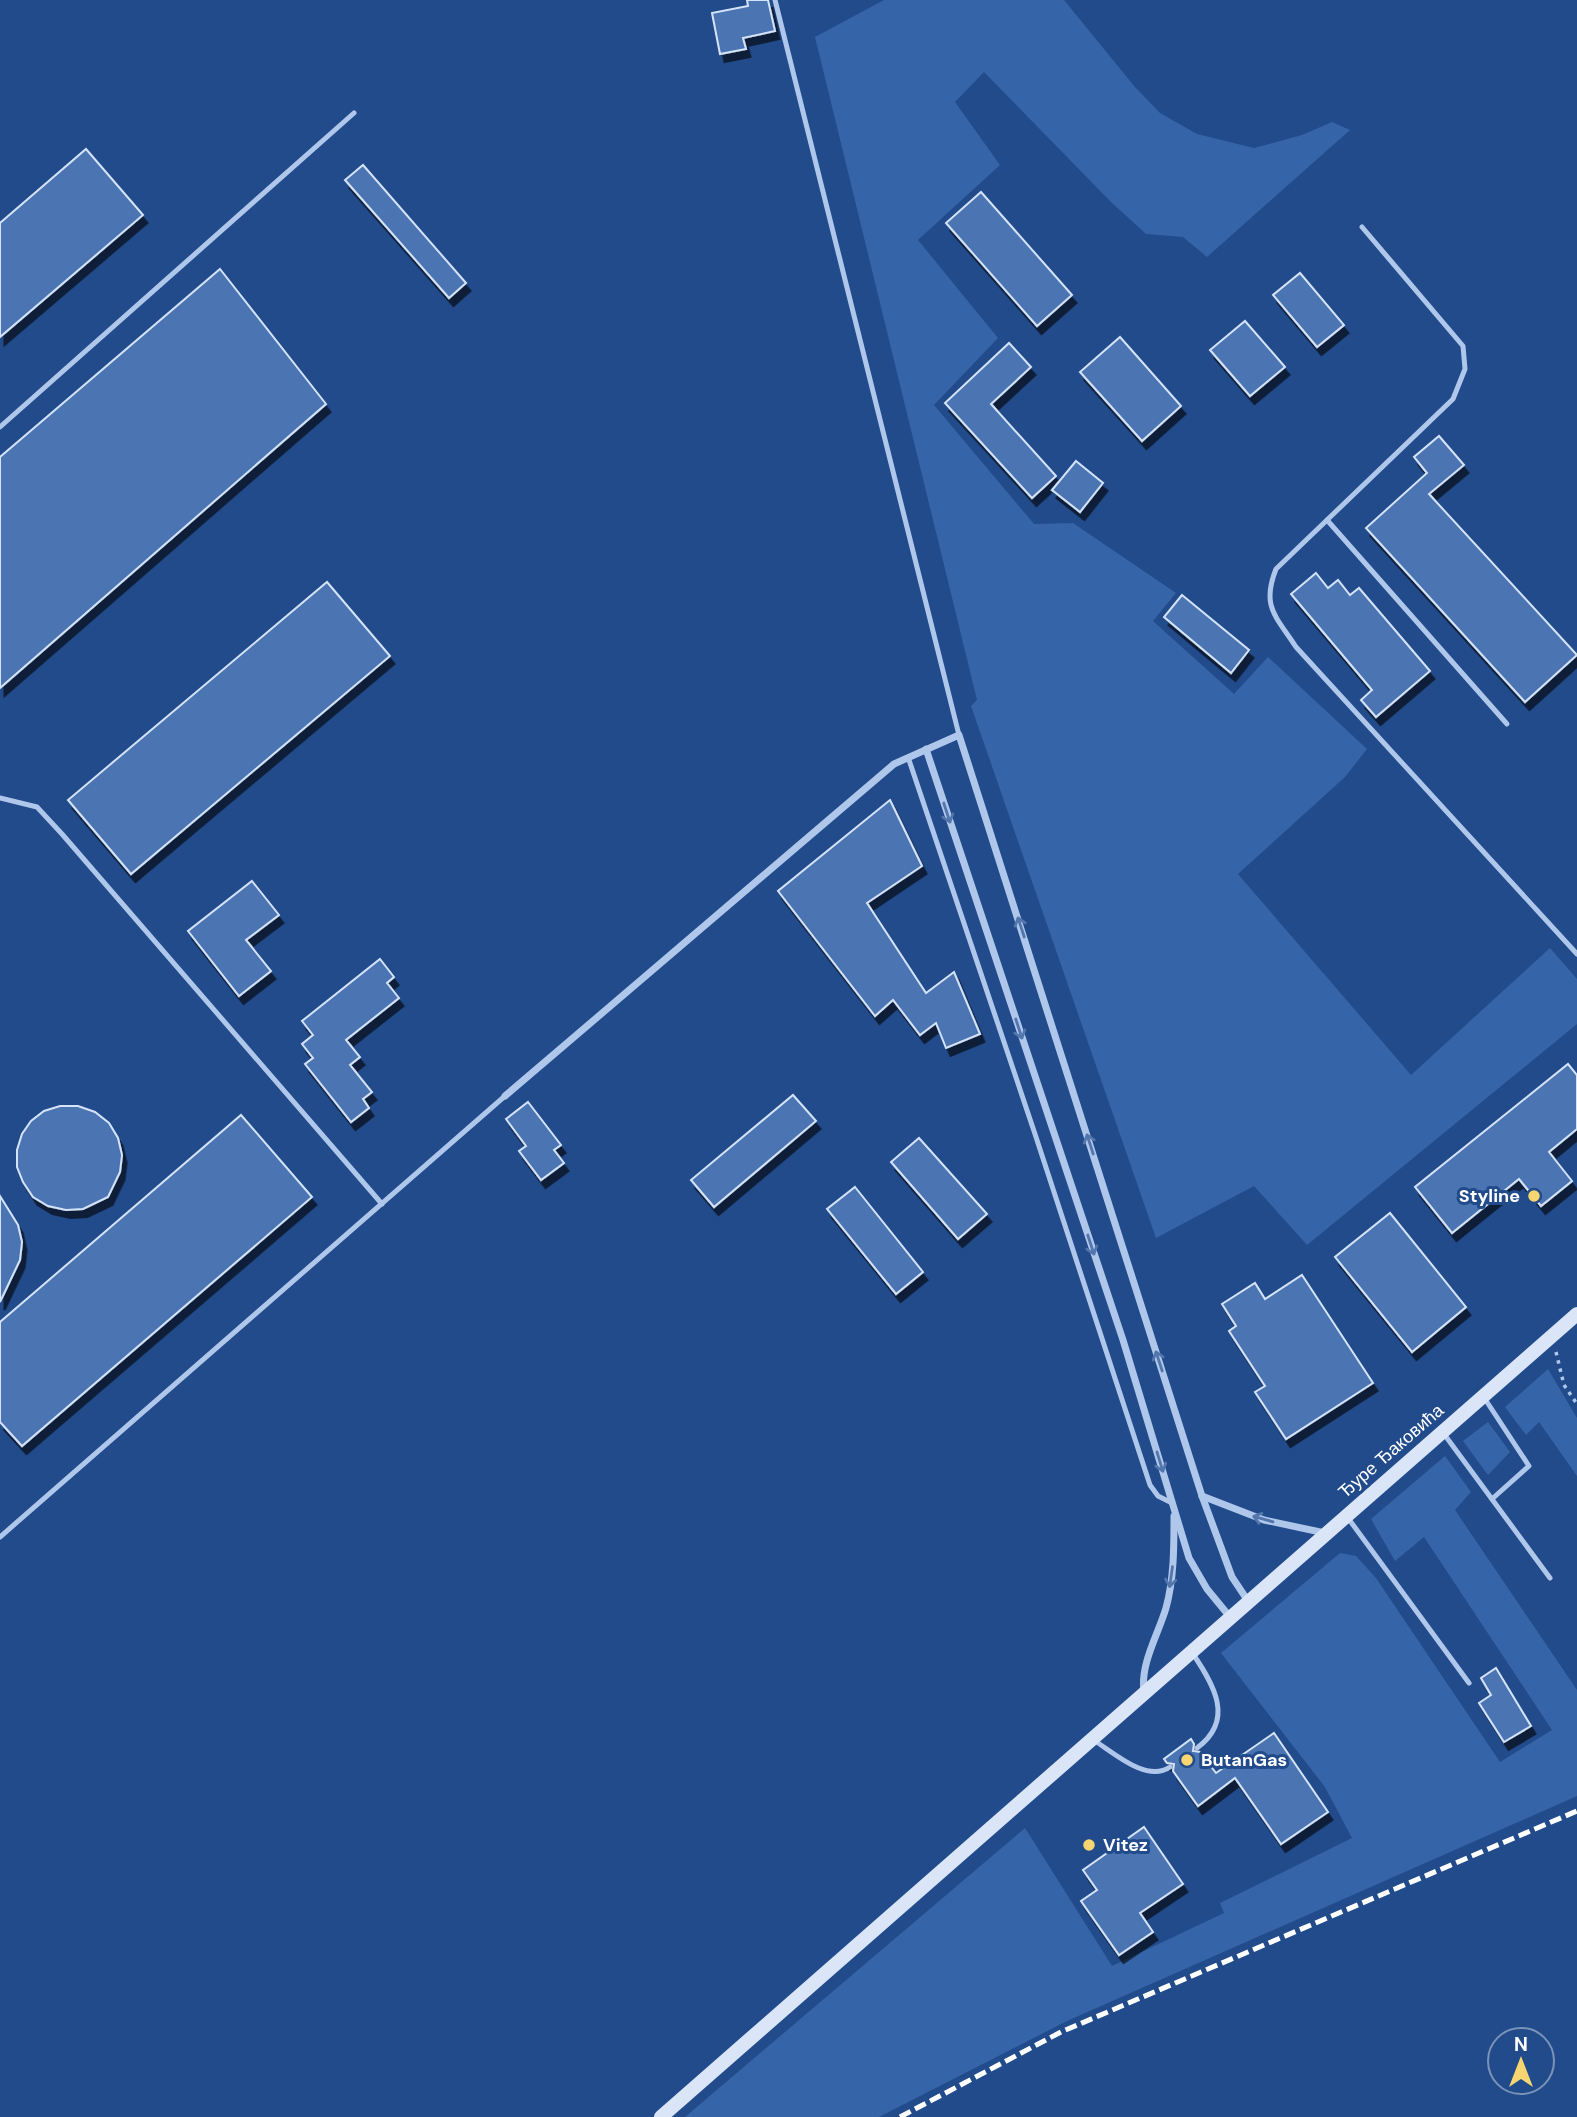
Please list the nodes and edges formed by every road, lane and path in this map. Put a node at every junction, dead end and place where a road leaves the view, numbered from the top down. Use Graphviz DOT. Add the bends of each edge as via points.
graph roads {
  1 [pos="775,0"];
  2 [pos="354,113"];
  3 [pos="1362,227"];
  4 [pos="0,427"];
  5 [pos="1327,520"];
  6 [pos="1507,724"];
  7 [pos="960,735"];
  8 [pos="926,749"];
  9 [pos="908,757"];
  10 [pos="0,798"];
  11 [pos="1577,954"];
  12 [pos="505,1096"];
  13 [pos="382,1204"];
  14 [pos="1577,1314"];
  15 [pos="1552,1336"];
  16 [pos="1483,1396"];
  17 [pos="1577,1404"];
  18 [pos="1442,1432"];
  19 [pos="1202,1496"];
  20 [pos="1492,1499"];
  21 [pos="1173,1506"];
  22 [pos="1346,1516"];
  23 [pos="1327,1532"];
  24 [pos="0,1537"];
  25 [pos="1550,1578"];
  26 [pos="1248,1601"];
  27 [pos="1230,1617"];
  28 [pos="1192,1651"];
  29 [pos="1469,1682"];
  30 [pos="1144,1692"];
  31 [pos="1092,1740"];
  32 [pos="1197,1748"];
  33 [pos="1170,1767"];
  34 [pos="661,2117"];
  1 -- 7 [label="lane"];
  2 -- 4 [label="lane"];
  3 -- 5 [label="lane" via="1463,346 1465,369 1453,399"];
  5 -- 6 [label="lane"];
  5 -- 11 [label="lane" via="1276,569 1268,588 1270,609 1297,647"];
  7 -- 8 [label="street"];
  19 -- 7 [label="street, one-way"];
  8 -- 9 [label="street"];
  8 -- 21 [label="street, one-way" via="1123,1340"];
  9 -- 12 [label="street" via="894,764"];
  9 -- 21 [label="lane" via="1150,1485"];
  10 -- 13 [label="lane" via="37,807"];
  12 -- 13 [label="lane"];
  13 -- 24 [label="lane"];
  14 -- 15 [label="street, Ђуре Ђаковића"];
  15 -- 16 [label="street, Ђуре Ђаковића"];
  15 -- 17 [label="path" via="1564,1385"];
  16 -- 18 [label="street, Ђуре Ђаковића"];
  16 -- 20 [label="lane" via="1529,1466"];
  18 -- 20 [label="lane"];
  18 -- 22 [label="street, Ђуре Ђаковића"];
  23 -- 19 [label="street, one-way" via="1264,1520"];
  19 -- 26 [label="street" via="1232,1577"];
  20 -- 25 [label="lane"];
  21 -- 27 [label="street" via="1189,1558"];
  21 -- 30 [label="street, one-way" via="1174,1556"];
  22 -- 23 [label="street, Ђуре Ђаковића"];
  22 -- 29 [label="lane"];
  23 -- 26 [label="street, Ђуре Ђаковића"];
  26 -- 27 [label="street, Ђуре Ђаковића"];
  27 -- 28 [label="street, Ђуре Ђаковића"];
  28 -- 30 [label="street, Ђуре Ђаковића"];
  28 -- 32 [label="lane" via="1219,1705 1210,1739"];
  30 -- 31 [label="street, Ђуре Ђаковића"];
  31 -- 33 [label="lane" via="1138,1768 1164,1772"];
  31 -- 34 [label="street, Ђуре Ђаковића"];
}
